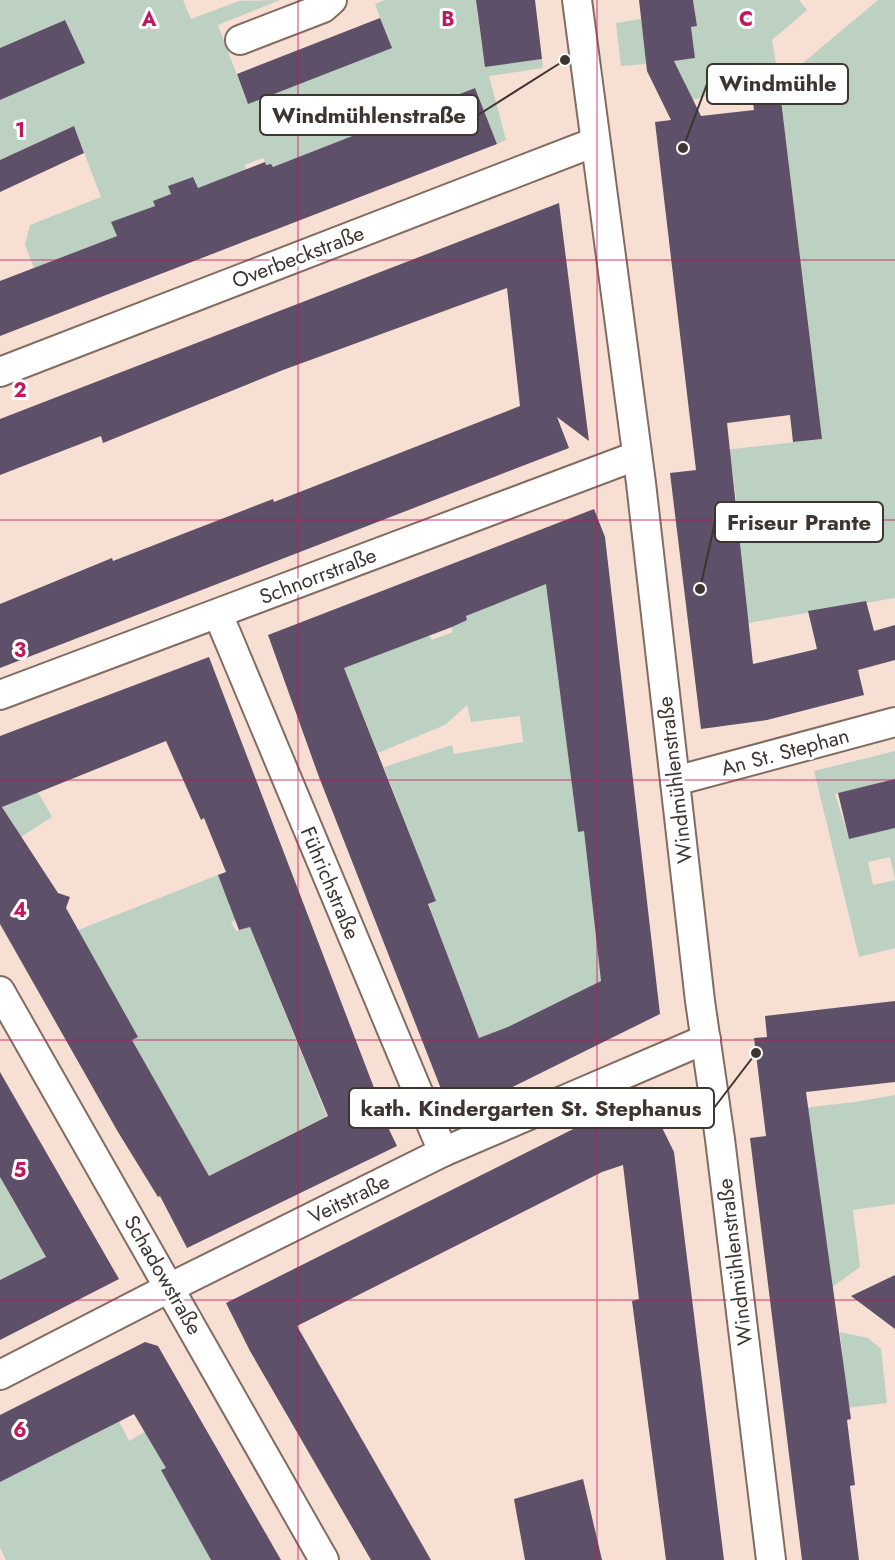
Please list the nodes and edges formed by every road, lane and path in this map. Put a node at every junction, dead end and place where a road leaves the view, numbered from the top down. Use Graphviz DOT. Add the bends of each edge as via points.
graph roads {
  1 [pos="332,0"];
  2 [pos="577,0"];
  3 [pos="240,40"];
  4 [pos="595,142"];
  5 [pos="0,372"];
  6 [pos="636,456"];
  7 [pos="218,614"];
  8 [pos="0,695"];
  9 [pos="895,722"];
  10 [pos="675,781"];
  11 [pos="0,991"];
  12 [pos="706,1039"];
  13 [pos="443,1152"];
  14 [pos="171,1287"];
  15 [pos="0,1375"];
  16 [pos="324,1560"];
  17 [pos="771,1560"];
  1 -- 3 [label="street" via="323,8"];
  2 -- 4 [label="street, Windmühlenstraße"];
  4 -- 5 [label="street, Overbeckstraße"];
  4 -- 6 [label="street, Windmühlenstraße"];
  6 -- 7 [label="street, Schnorrstraße"];
  6 -- 10 [label="street, Windmühlenstraße"];
  7 -- 8 [label="street, Schnorrstraße"];
  7 -- 13 [label="street, Führichstraße"];
  9 -- 10 [label="street, An St. Stephan"];
  10 -- 12 [label="street, Windmühlenstraße"];
  11 -- 14 [label="street, Schadowstraße"];
  12 -- 13 [label="street, Veitstraße"];
  12 -- 17 [label="street, Windmühlenstraße"];
  13 -- 14 [label="street, Veitstraße"];
  14 -- 15 [label="street, Veitstraße"];
  14 -- 16 [label="street, Schadowstraße"];
}
